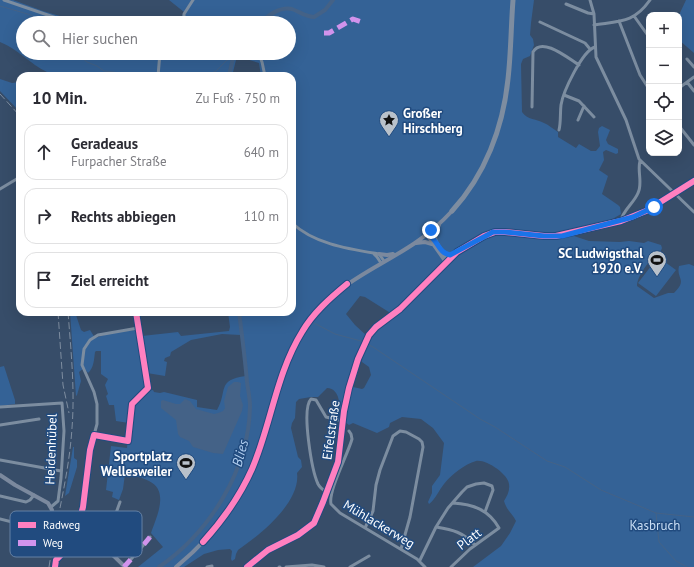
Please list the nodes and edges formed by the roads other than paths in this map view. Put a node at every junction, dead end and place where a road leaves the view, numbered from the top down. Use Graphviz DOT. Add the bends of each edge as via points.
graph roads {
  1 [pos="4,0"];
  2 [pos="193,0"];
  3 [pos="513,0"];
  4 [pos="590,0"];
  5 [pos="650,0"];
  6 [pos="566,4"];
  7 [pos="594,14"];
  8 [pos="51,16"];
  9 [pos="184,16"];
  10 [pos="634,16"];
  11 [pos="619,21"];
  12 [pos="540,22"];
  13 [pos="594,25"];
  14 [pos="646,33"];
  15 [pos="595,48"];
  16 [pos="590,49"];
  17 [pos="687,59"];
  18 [pos="159,60"];
  19 [pos="261,60"];
  20 [pos="579,64"];
  21 [pos="694,68"];
  22 [pos="158,72"];
  23 [pos="264,72"];
  24 [pos="694,77"];
  25 [pos="687,82"];
  26 [pos="646,84"];
  27 [pos="682,86"];
  28 [pos="694,91"];
  29 [pos="564,95"];
  30 [pos="584,106"];
  31 [pos="532,107"];
  32 [pos="594,117"];
  33 [pos="578,120"];
  34 [pos="559,130"];
  35 [pos="682,130"];
  36 [pos="694,144"];
  37 [pos="640,161"];
  38 [pos="16,179"];
  39 [pos="694,181"];
  40 [pos="0,189"];
  41 [pos="674,193"];
  42 [pos="452,212"];
  43 [pos="694,212"];
  44 [pos="621,221"];
  45 [pos="441,222"];
  46 [pos="296,226"];
  47 [pos="427,234"];
  48 [pos="435,239"];
  49 [pos="413,244"];
  50 [pos="434,245"];
  51 [pos="399,252"];
  52 [pos="457,252"];
  53 [pos="372,253"];
  54 [pos="379,254"];
  55 [pos="444,254"];
  56 [pos="447,261"];
  57 [pos="382,262"];
  58 [pos="136,316"];
  59 [pos="138,328"];
  60 [pos="148,388"];
  61 [pos="0,407"];
  62 [pos="39,419"];
  63 [pos="343,421"];
  64 [pos="0,425"];
  65 [pos="349,430"];
  66 [pos="94,435"];
  67 [pos="128,440"];
  68 [pos="340,455"];
  69 [pos="346,458"];
  70 [pos="0,460"];
  71 [pos="61,471"];
  72 [pos="0,475"];
  73 [pos="327,492"];
  74 [pos="34,495"];
  75 [pos="0,496"];
  76 [pos="120,502"];
  77 [pos="452,503"];
  78 [pos="51,507"];
  79 [pos="52,511"];
  80 [pos="82,511"];
  81 [pos="117,511"];
  82 [pos="485,512"];
  83 [pos="0,519"];
  84 [pos="10,522"];
  85 [pos="436,527"];
  86 [pos="365,528"];
  87 [pos="150,536"];
  88 [pos="475,545"];
  89 [pos="142,547"];
  90 [pos="196,549"];
  91 [pos="401,549"];
  92 [pos="369,556"];
  93 [pos="59,557"];
  94 [pos="115,557"];
  95 [pos="133,557"];
  96 [pos="420,560"];
  97 [pos="212,566"];
  98 [pos="55,567"];
  99 [pos="124,567"];
  100 [pos="172,567"];
  101 [pos="176,567"];
  102 [pos="207,567"];
  103 [pos="247,567"];
  104 [pos="286,567"];
  105 [pos="324,567"];
  106 [pos="350,567"];
  107 [pos="424,567"];
  108 [pos="451,567"];
  1 -- 8 [label="street"];
  2 -- 9 [label="street"];
  3 -- 42 [label="highway" via="508,80 497,134 476,180"];
  4 -- 7 [label="street"];
  5 -- 10 [label="street"];
  6 -- 7 [label="street" via="588,14"];
  7 -- 13 [label="street"];
  10 -- 11 [label="street"];
  10 -- 14 [label="street"];
  11 -- 13 [label="street"];
  11 -- 26 [label="street"];
  12 -- 16 [label="street" via="585,43"];
  13 -- 15 [label="street"];
  15 -- 16 [label="street"];
  15 -- 37 [label="street" via="598,62 629,126"];
  16 -- 20 [label="street"];
  17 -- 21 [label="street"];
  18 -- 22 [label="street"];
  19 -- 23 [label="street"];
  20 -- 29 [label="street"];
  20 -- 31 [label="street" via="548,46 535,48"];
  24 -- 25 [label="street"];
  25 -- 27 [label="street"];
  25 -- 28 [label="street"];
  29 -- 30 [label="street"];
  29 -- 34 [label="street"];
  30 -- 32 [label="street"];
  30 -- 33 [label="street"];
  35 -- 36 [label="street"];
  37 -- 41 [label="street"];
  37 -- 44 [label="street" via="639,191"];
  38 -- 40 [label="street"];
  39 -- 41 [label="street, Eifelstraße"];
  41 -- 43 [label="street"];
  41 -- 44 [label="street, Eifelstraße" via="646,211"];
  42 -- 45 [label="main road"];
  44 -- 52 [label="street, Eifelstraße" via="556,236 493,232"];
  45 -- 47 [label="main road"];
  45 -- 48 [label="main road"];
  46 -- 53 [label="street" via="323,242"];
  47 -- 48 [label="main road"];
  47 -- 49 [label="main road"];
  47 -- 50 [label="main road"];
  48 -- 55 [label="main road"];
  49 -- 50 [label="main road" via="426,242"];
  49 -- 51 [label="main road"];
  50 -- 56 [label="main road"];
  51 -- 54 [label="main road"];
  51 -- 57 [label="main road"];
  52 -- 55 [label="main road"];
  52 -- 56 [label="street, Eifelstraße"];
  53 -- 54 [label="street"];
  53 -- 57 [label="street"];
  54 -- 57 [label="street"];
  55 -- 56 [label="main road"];
  56 -- 63 [label="street, Eifelstraße" via="400,309 376,326 366,340 349,388"];
  57 -- 90 [label="main road" via="337,292 304,328 287,363 260,448 247,479 224,517"];
  58 -- 59 [label="street"];
  59 -- 60 [label="street"];
  59 -- 66 [label="street" via="101,334 87,343 82,354 82,365 98,404"];
  61 -- 71 [label="street, Heidenhübel" via="62,403 64,431"];
  62 -- 64 [label="street"];
  63 -- 68 [label="street, Eifelstraße"];
  63 -- 73 [label="street" via="326,417 316,400 309,401 306,424 314,472 318,484"];
  65 -- 69 [label="street" via="352,439"];
  66 -- 67 [label="street"];
  66 -- 80 [label="street"];
  68 -- 69 [label="street"];
  68 -- 73 [label="street, Eifelstraße"];
  69 -- 86 [label="street, Mühlackerweg" via="330,502 340,513"];
  70 -- 71 [label="street"];
  71 -- 78 [label="street, Heidenhübel" via="58,501"];
  72 -- 74 [label="main road"];
  73 -- 103 [label="street, Eifelstraße" via="318,516 311,526 268,550"];
  74 -- 75 [label="street" via="26,502"];
  74 -- 78 [label="main road" via="46,501"];
  76 -- 81 [label="street"];
  77 -- 82 [label="street" via="472,505"];
  77 -- 82 [label="street" via="467,487 476,484 492,486 493,490"];
  77 -- 85 [label="street"];
  78 -- 79 [label="main road"];
  82 -- 88 [label="street, Platt" via="499,528"];
  83 -- 84 [label="street"];
  85 -- 88 [label="street" via="459,532"];
  85 -- 96 [label="street"];
  86 -- 91 [label="street, Mühlackerweg"];
  86 -- 91 [label="street" via="373,511 378,477 392,439 397,432 403,431 419,439 423,447 410,517"];
  87 -- 89 [label="street"];
  88 -- 108 [label="street, Platt"];
  90 -- 100 [label="main road"];
  90 -- 101 [label="main road"];
  91 -- 96 [label="street, Mühlackerweg"];
  92 -- 106 [label="street"];
  93 -- 98 [label="street"];
  94 -- 99 [label="main road"];
  95 -- 99 [label="street"];
  96 -- 107 [label="street, Mühlackerweg"];
  97 -- 102 [label="street"];
  104 -- 105 [label="street"];
}
